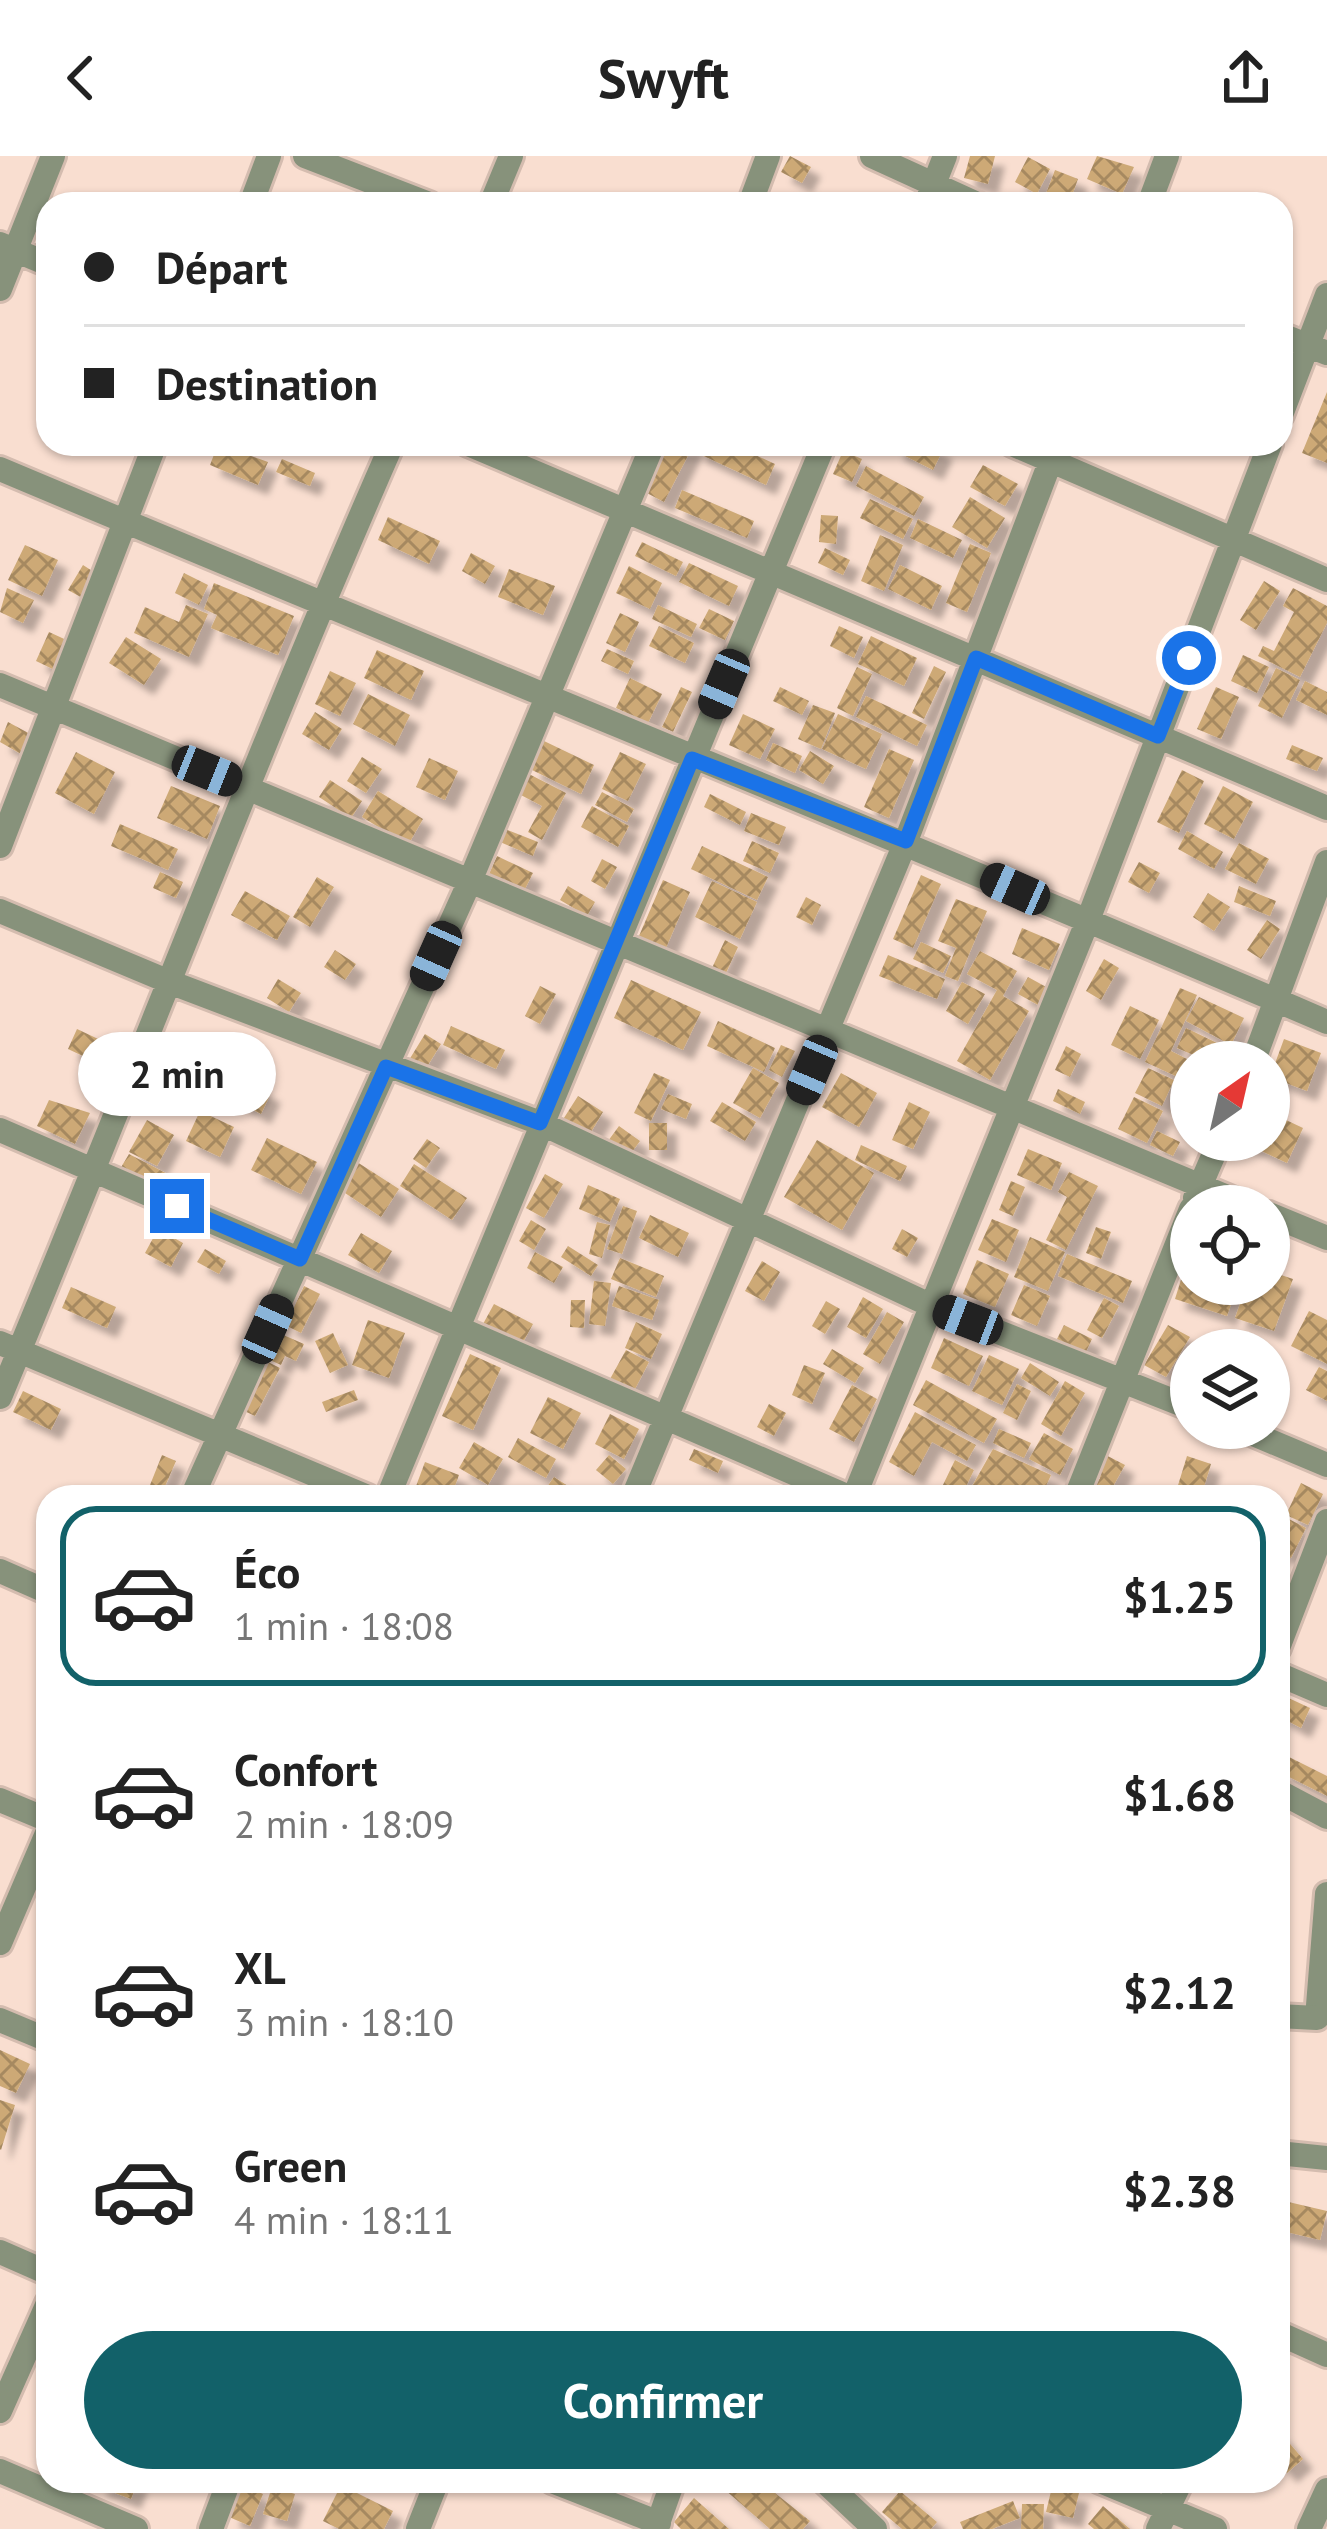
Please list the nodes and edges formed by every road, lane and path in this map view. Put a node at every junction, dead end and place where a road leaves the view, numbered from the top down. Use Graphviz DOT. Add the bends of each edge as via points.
graph roads {
  1 [pos="52,156"];
  2 [pos="269,156"];
  3 [pos="305,156"];
  4 [pos="511,156"];
  5 [pos="768,156"];
  6 [pos="872,156"];
  7 [pos="945,156"];
  8 [pos="1167,156"];
  9 [pos="255,192"];
  10 [pos="398,192"];
  11 [pos="496,192"];
  12 [pos="754,192"];
  13 [pos="927,192"];
  14 [pos="931,192"];
  15 [pos="1154,192"];
  16 [pos="8,247"];
  17 [pos="36,259"];
  18 [pos="0,289"];
  19 [pos="1327,295"];
  20 [pos="1317,349"];
  21 [pos="1293,393"];
  22 [pos="150,456"];
  23 [pos="387,456"];
  24 [pos="496,456"];
  25 [pos="648,456"];
  26 [pos="819,456"];
  27 [pos="1052,456"];
  28 [pos="1062,456"];
  29 [pos="1266,456"];
  30 [pos="0,469"];
  31 [pos="625,512"];
  32 [pos="124,521"];
  33 [pos="1235,540"];
  34 [pos="771,570"];
  35 [pos="1327,580"];
  36 [pos="321,606"];
  37 [pos="976,658"];
  38 [pos="0,685"];
  39 [pos="548,697"];
  40 [pos="53,707"];
  41 [pos="1158,736"];
  42 [pos="692,759"];
  43 [pos="245,787"];
  44 [pos="1327,808"];
  45 [pos="906,841"];
  46 [pos="0,846"];
  47 [pos="1327,862"];
  48 [pos="470,881"];
  49 [pos="0,911"];
  50 [pos="1088,920"];
  51 [pos="615,941"];
  52 [pos="172,983"];
  53 [pos="1278,1001"];
  54 [pos="1327,1022"];
  55 [pos="828,1032"];
  56 [pos="1262,1041"];
  57 [pos="386,1067"];
  58 [pos="1009,1107"];
  59 [pos="540,1123"];
  60 [pos="0,1130"];
  61 [pos="94,1170"];
  62 [pos="1170,1188"];
  63 [pos="749,1221"];
  64 [pos="1290,1223"];
  65 [pos="1327,1238"];
  66 [pos="300,1259"];
  67 [pos="1170,1260"];
  68 [pos="930,1305"];
  69 [pos="456,1325"];
  70 [pos="10,1347"];
  71 [pos="1120,1379"];
  72 [pos="0,1397"];
  73 [pos="1170,1399"];
  74 [pos="667,1420"];
  75 [pos="220,1435"];
  76 [pos="1289,1449"];
  77 [pos="1327,1465"];
  78 [pos="197,1485"];
  79 [pos="339,1485"];
  80 [pos="393,1485"];
  81 [pos="638,1485"];
  82 [pos="822,1485"];
  83 [pos="856,1485"];
  84 [pos="1080,1485"];
  85 [pos="1327,1521"];
  86 [pos="0,1571"];
  87 [pos="36,1587"];
  88 [pos="1290,1617"];
  89 [pos="1290,1679"];
  90 [pos="1327,1695"];
  91 [pos="1290,1797"];
  92 [pos="0,1800"];
  93 [pos="36,1815"];
  94 [pos="1327,1817"];
  95 [pos="36,1859"];
  96 [pos="1327,1894"];
  97 [pos="0,1943"];
  98 [pos="1290,2017"];
  99 [pos="0,2020"];
  100 [pos="36,2035"];
  101 [pos="1290,2154"];
  102 [pos="1327,2158"];
  103 [pos="0,2252"];
  104 [pos="36,2267"];
  105 [pos="36,2330"];
  106 [pos="1290,2338"];
  107 [pos="1327,2355"];
  108 [pos="0,2411"];
  109 [pos="0,2471"];
  110 [pos="36,2486"];
  111 [pos="1327,2490"];
  112 [pos="52,2493"];
  113 [pos="224,2493"];
  114 [pos="432,2493"];
  115 [pos="581,2493"];
  116 [pos="669,2493"];
  117 [pos="836,2493"];
  118 [pos="1120,2493"];
  119 [pos="1163,2519"];
  120 [pos="658,2526"];
  121 [pos="136,2529"];
  122 [pos="211,2529"];
  123 [pos="418,2529"];
  124 [pos="874,2529"];
  125 [pos="1215,2529"];
  126 [pos="1309,2529"];
  1 -- 16 [label="street"];
  2 -- 9 [label="street"];
  3 -- 10 [label="street"];
  4 -- 11 [label="street"];
  5 -- 12 [label="street"];
  6 -- 13 [label="street"];
  7 -- 14 [label="street"];
  8 -- 15 [label="street"];
  16 -- 17 [label="street"];
  16 -- 18 [label="street"];
  19 -- 20 [label="street"];
  20 -- 21 [label="street"];
  22 -- 32 [label="street"];
  23 -- 36 [label="street"];
  24 -- 31 [label="street"];
  25 -- 31 [label="street"];
  26 -- 34 [label="street"];
  27 -- 37 [label="street"];
  28 -- 33 [label="street"];
  29 -- 33 [label="street"];
  30 -- 32 [label="street"];
  31 -- 34 [label="street"];
  31 -- 39 [label="street"];
  32 -- 36 [label="street"];
  32 -- 40 [label="street"];
  33 -- 35 [label="street"];
  33 -- 41 [label="street"];
  34 -- 37 [label="street"];
  34 -- 42 [label="street"];
  36 -- 39 [label="street"];
  36 -- 43 [label="street"];
  37 -- 41 [label="street"];
  37 -- 45 [label="street"];
  38 -- 40 [label="street"];
  39 -- 42 [label="street"];
  39 -- 48 [label="street"];
  40 -- 43 [label="street"];
  40 -- 46 [label="street"];
  41 -- 44 [label="street"];
  41 -- 50 [label="street"];
  42 -- 45 [label="street"];
  42 -- 51 [label="street"];
  43 -- 48 [label="street"];
  43 -- 52 [label="street"];
  45 -- 50 [label="street"];
  45 -- 55 [label="street"];
  47 -- 53 [label="street"];
  48 -- 51 [label="street"];
  48 -- 57 [label="street"];
  49 -- 52 [label="street"];
  50 -- 53 [label="street"];
  50 -- 58 [label="street"];
  51 -- 55 [label="street"];
  51 -- 59 [label="street"];
  52 -- 57 [label="street"];
  52 -- 61 [label="street"];
  53 -- 54 [label="street"];
  53 -- 56 [label="street"];
  55 -- 58 [label="street"];
  55 -- 63 [label="street"];
  57 -- 59 [label="street"];
  57 -- 66 [label="street"];
  58 -- 62 [label="street"];
  58 -- 68 [label="street"];
  59 -- 63 [label="street"];
  59 -- 69 [label="street"];
  60 -- 61 [label="street"];
  61 -- 66 [label="street"];
  61 -- 70 [label="street"];
  63 -- 68 [label="street"];
  63 -- 74 [label="street"];
  64 -- 65 [label="street"];
  66 -- 69 [label="street"];
  66 -- 75 [label="street"];
  67 -- 71 [label="street"];
  68 -- 71 [label="street"];
  68 -- 83 [label="street"];
  69 -- 74 [label="street"];
  69 -- 80 [label="street"];
  70 -- 72 [label="street"];
  70 -- 75 [label="street"];
  71 -- 73 [label="street"];
  71 -- 84 [label="street"];
  74 -- 81 [label="street"];
  74 -- 82 [label="street"];
  75 -- 78 [label="street"];
  75 -- 79 [label="street"];
  76 -- 77 [label="street"];
  85 -- 88 [label="street"];
  86 -- 87 [label="street"];
  89 -- 90 [label="street"];
  91 -- 94 [label="street"];
  92 -- 93 [label="street"];
  95 -- 97 [label="street"];
  96 -- 98 [label="street" via="1317,2018"];
  99 -- 100 [label="street"];
  101 -- 102 [label="street"];
  103 -- 104 [label="street"];
  105 -- 108 [label="street"];
  106 -- 107 [label="street"];
  109 -- 110 [label="street"];
  111 -- 126 [label="street"];
  112 -- 121 [label="street"];
  113 -- 122 [label="street"];
  114 -- 123 [label="street"];
  115 -- 120 [label="street"];
  116 -- 120 [label="street"];
  117 -- 124 [label="street"];
  118 -- 119 [label="street"];
  119 -- 125 [label="street"];
}
